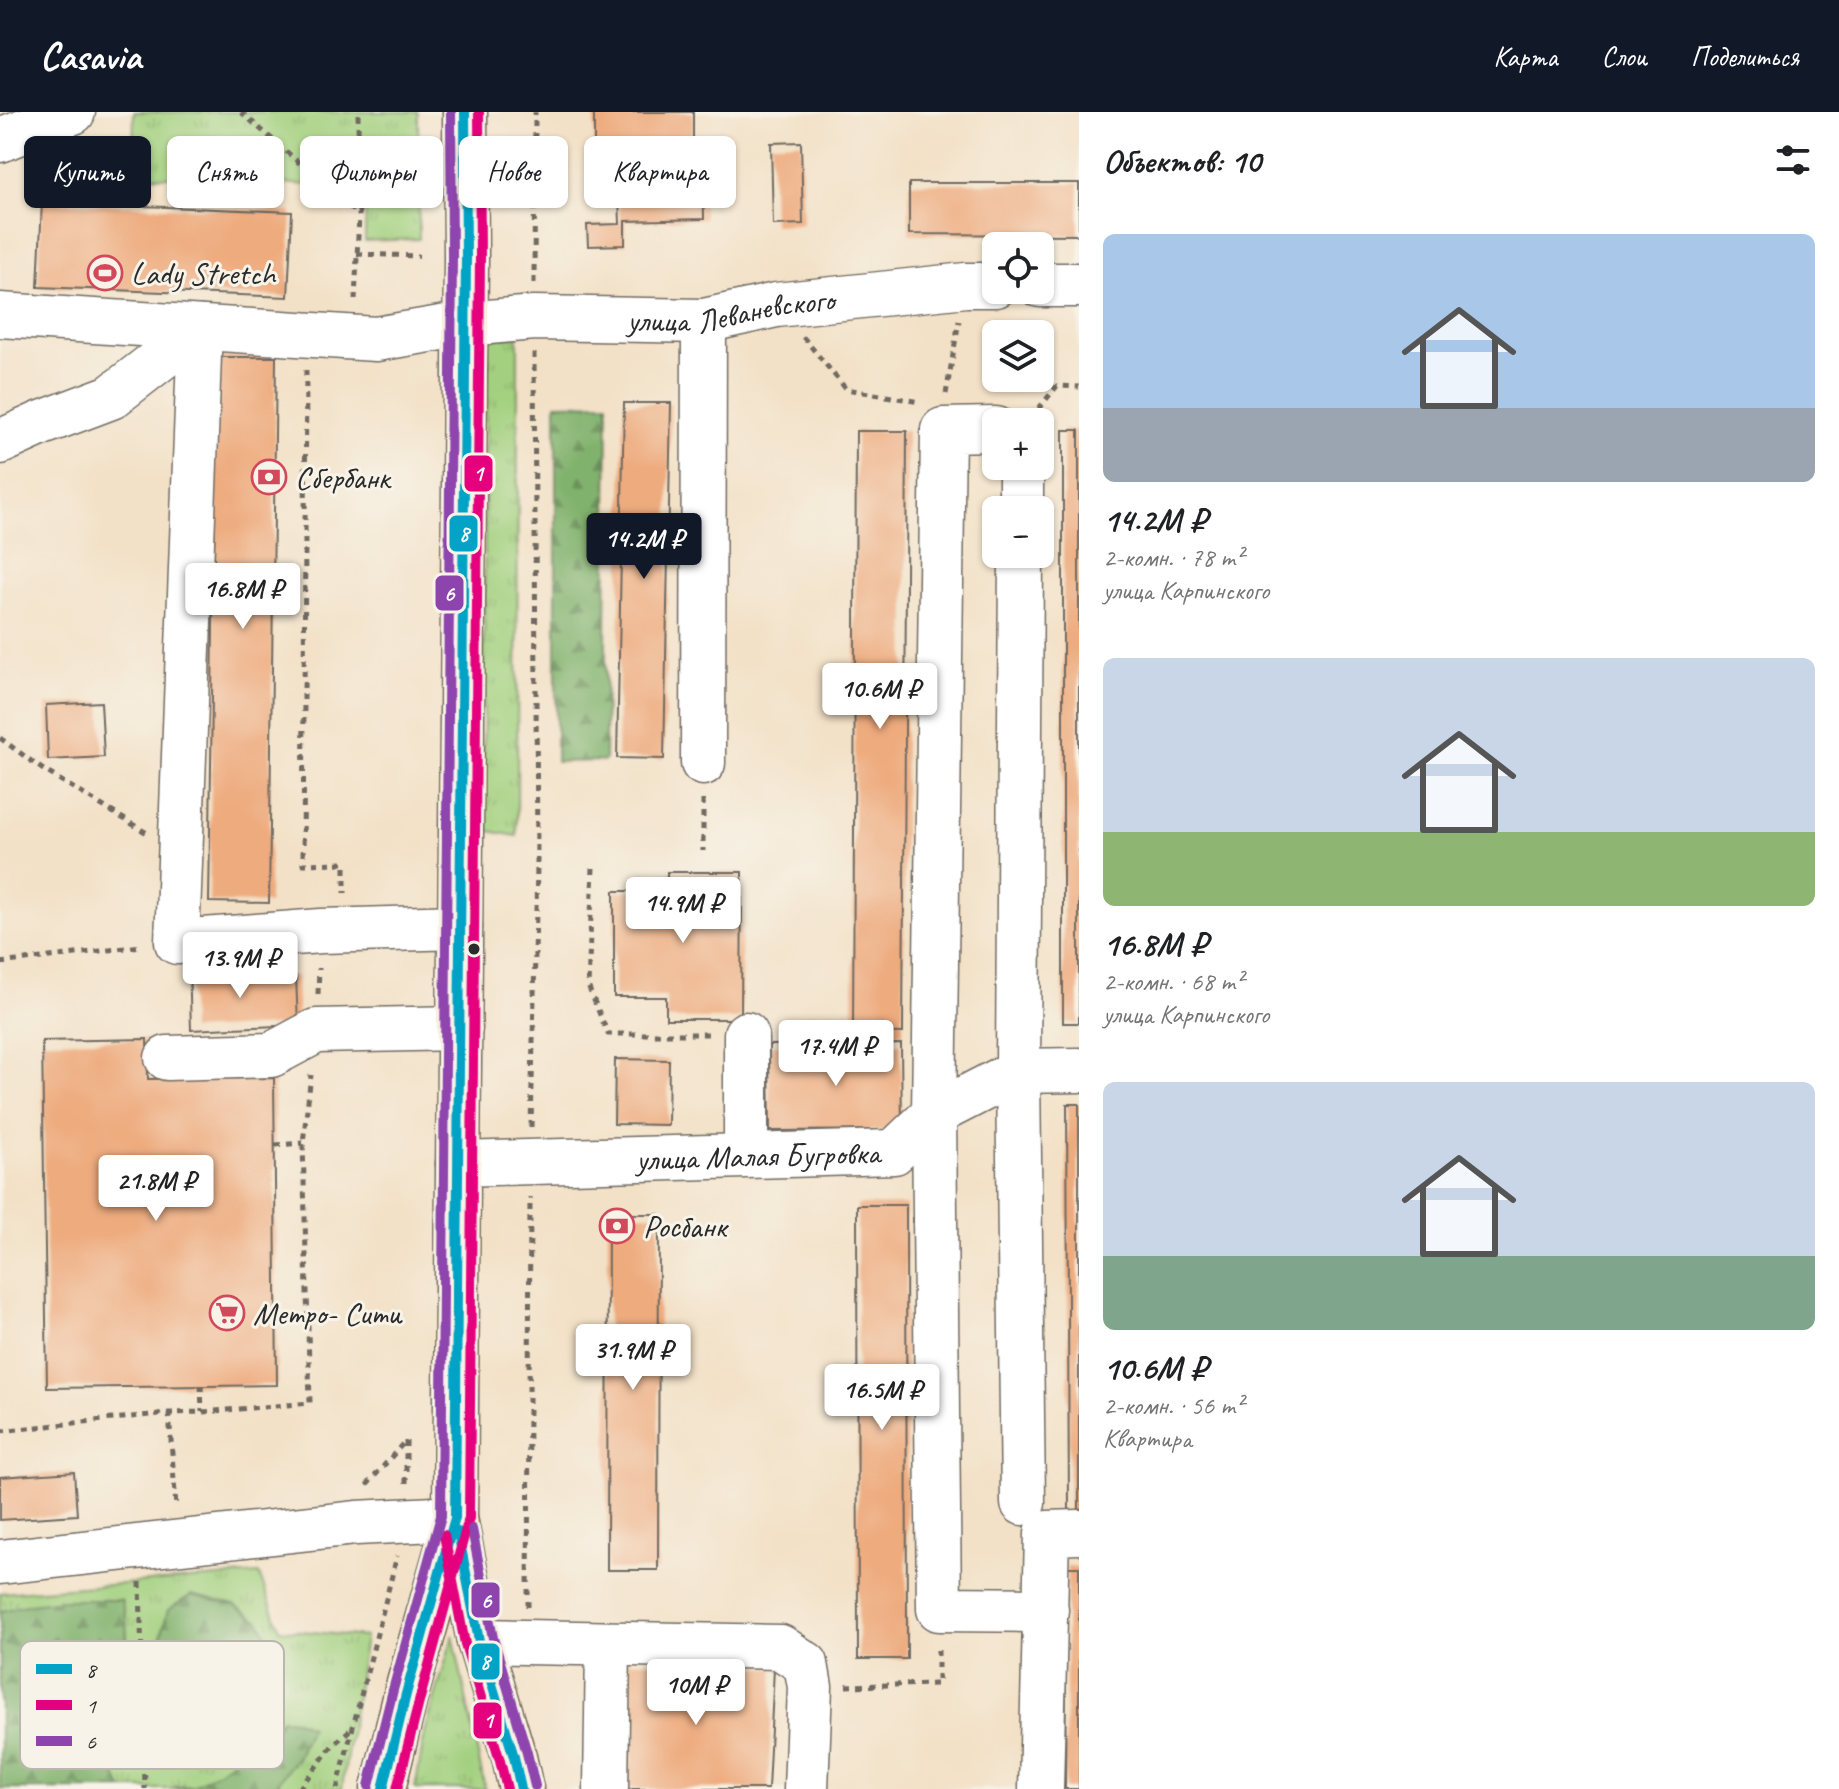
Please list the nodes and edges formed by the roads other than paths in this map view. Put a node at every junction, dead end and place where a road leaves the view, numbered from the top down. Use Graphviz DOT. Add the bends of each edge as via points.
graph roads {
  1 [pos="73,112"];
  2 [pos="465,112"];
  3 [pos="0,140"];
  4 [pos="981,285"];
  5 [pos="1054,285"];
  6 [pos="1079,285"];
  7 [pos="0,315"];
  8 [pos="704,321"];
  9 [pos="465,324"];
  10 [pos="200,328"];
  11 [pos="982,426"];
  12 [pos="0,442"];
  13 [pos="1021,568"];
  14 [pos="703,763"];
  15 [pos="460,927"];
  16 [pos="460,1028"];
  17 [pos="746,1034"];
  18 [pos="167,1058"];
  19 [pos="1079,1070"];
  20 [pos="1018,1071"];
  21 [pos="934,1114"];
  22 [pos="746,1155"];
  23 [pos="458,1164"];
  24 [pos="1023,1503"];
  25 [pos="455,1518"];
  26 [pos="1079,1532"];
  27 [pos="0,1562"];
  28 [pos="1046,1610"];
  29 [pos="479,1641"];
  30 [pos="608,1644"];
  31 [pos="383,1789"];
  32 [pos="521,1789"];
  33 [pos="606,1789"];
  34 [pos="806,1789"];
  35 [pos="1041,1789"];
  1 -- 3 [label="street"];
  2 -- 9 [label="main road"];
  4 -- 8 [label="street, улица Леваневского" via="776,305"];
  5 -- 6 [label="street"];
  7 -- 10 [label="street, улица Леваневского"];
  8 -- 9 [label="street, улица Леваневского" via="534,318"];
  8 -- 14 [label="street"];
  9 -- 10 [label="street, улица Леваневского" via="376,339"];
  9 -- 15 [label="main road"];
  10 -- 12 [label="street" via="111,397"];
  10 -- 15 [label="street" via="177,942"];
  11 -- 21 [label="street" via="944,418"];
  13 -- 20 [label="street"];
  15 -- 16 [label="main road"];
  16 -- 18 [label="street" via="316,1031 271,1055"];
  16 -- 23 [label="main road"];
  17 -- 22 [label="street"];
  19 -- 20 [label="street, улица Малая Бугровка"];
  20 -- 21 [label="street, улица Малая Бугровка"];
  20 -- 24 [label="street"];
  21 -- 22 [label="street, улица Малая Бугровка" via="894,1152"];
  21 -- 28 [label="street" via="939,1609"];
  22 -- 23 [label="street, улица Малая Бугровка"];
  23 -- 25 [label="main road"];
  25 -- 27 [label="street" via="356,1523"];
  25 -- 29 [label="main road"];
  25 -- 31 [label="main road"];
  26 -- 28 [label="street" via="1047,1533"];
  28 -- 35 [label="street"];
  29 -- 30 [label="street"];
  29 -- 32 [label="main road"];
  30 -- 33 [label="street"];
  30 -- 34 [label="street" via="780,1647 806,1664"];
}
